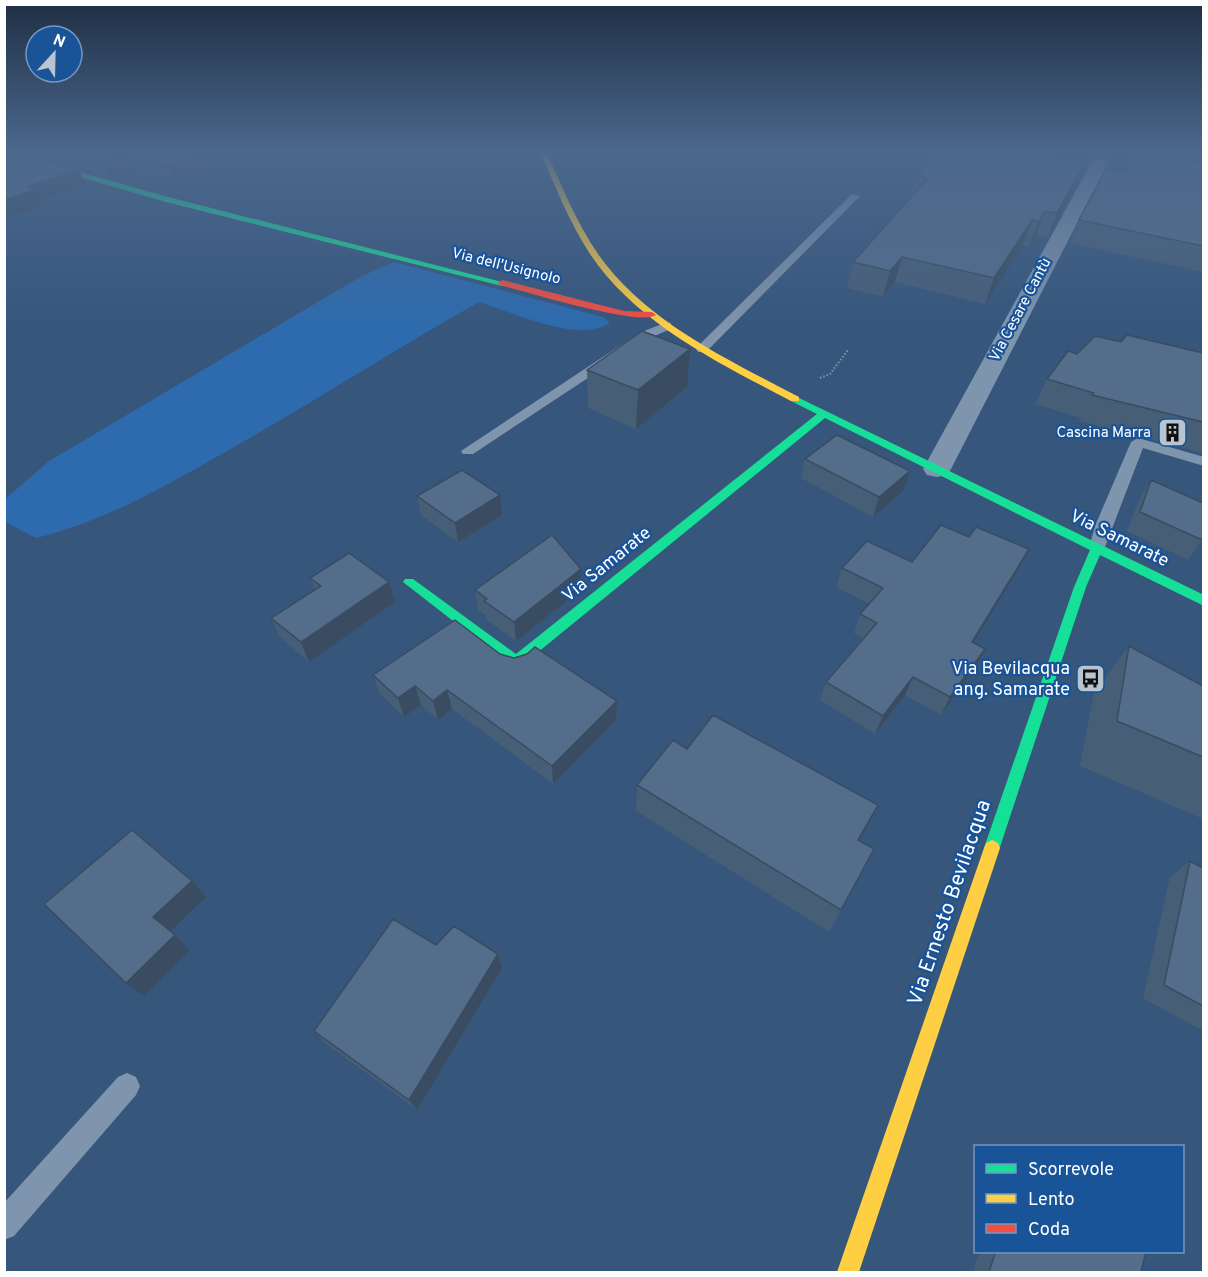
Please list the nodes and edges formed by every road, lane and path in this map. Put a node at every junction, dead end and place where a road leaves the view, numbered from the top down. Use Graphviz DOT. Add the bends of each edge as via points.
graph roads {
  1 [pos="210,211"];
  2 [pos="572,211"];
  3 [pos="840,211"];
  4 [pos="1073,211"];
  5 [pos="652,315"];
  6 [pos="667,326"];
  7 [pos="702,349"];
  8 [pos="848,350"];
  9 [pos="810,382"];
  10 [pos="824,414"];
  11 [pos="468,451"];
  12 [pos="1203,462"];
  13 [pos="937,470"];
  14 [pos="1097,548"];
  15 [pos="409,582"];
  16 [pos="1203,601"];
  17 [pos="127,1086"];
  18 [pos="4,1226"];
  19 [pos="848,1272"];
  1 -- 5 [label="street, Via dell'Usignolo" via="624,314"];
  2 -- 5 [label="street, Via Samarate" via="588,244 610,275"];
  3 -- 7 [label="lane"];
  4 -- 13 [label="street, Via Cesare Cantù"];
  5 -- 6 [label="street, Via Samarate"];
  6 -- 7 [label="street, Via Samarate"];
  6 -- 11 [label="lane" via="643,336"];
  7 -- 10 [label="street, Via Samarate"];
  8 -- 9 [label="path" via="830,374"];
  10 -- 13 [label="street, Via Samarate"];
  10 -- 15 [label="street, Via Samarate" via="516,662"];
  12 -- 14 [label="lane" via="1138,442"];
  13 -- 14 [label="street, Via Samarate"];
  14 -- 16 [label="street, Via Samarate"];
  14 -- 19 [label="street, Via Ernesto Bevilacqua" via="1080,587"];
  17 -- 18 [label="lane"];
}
